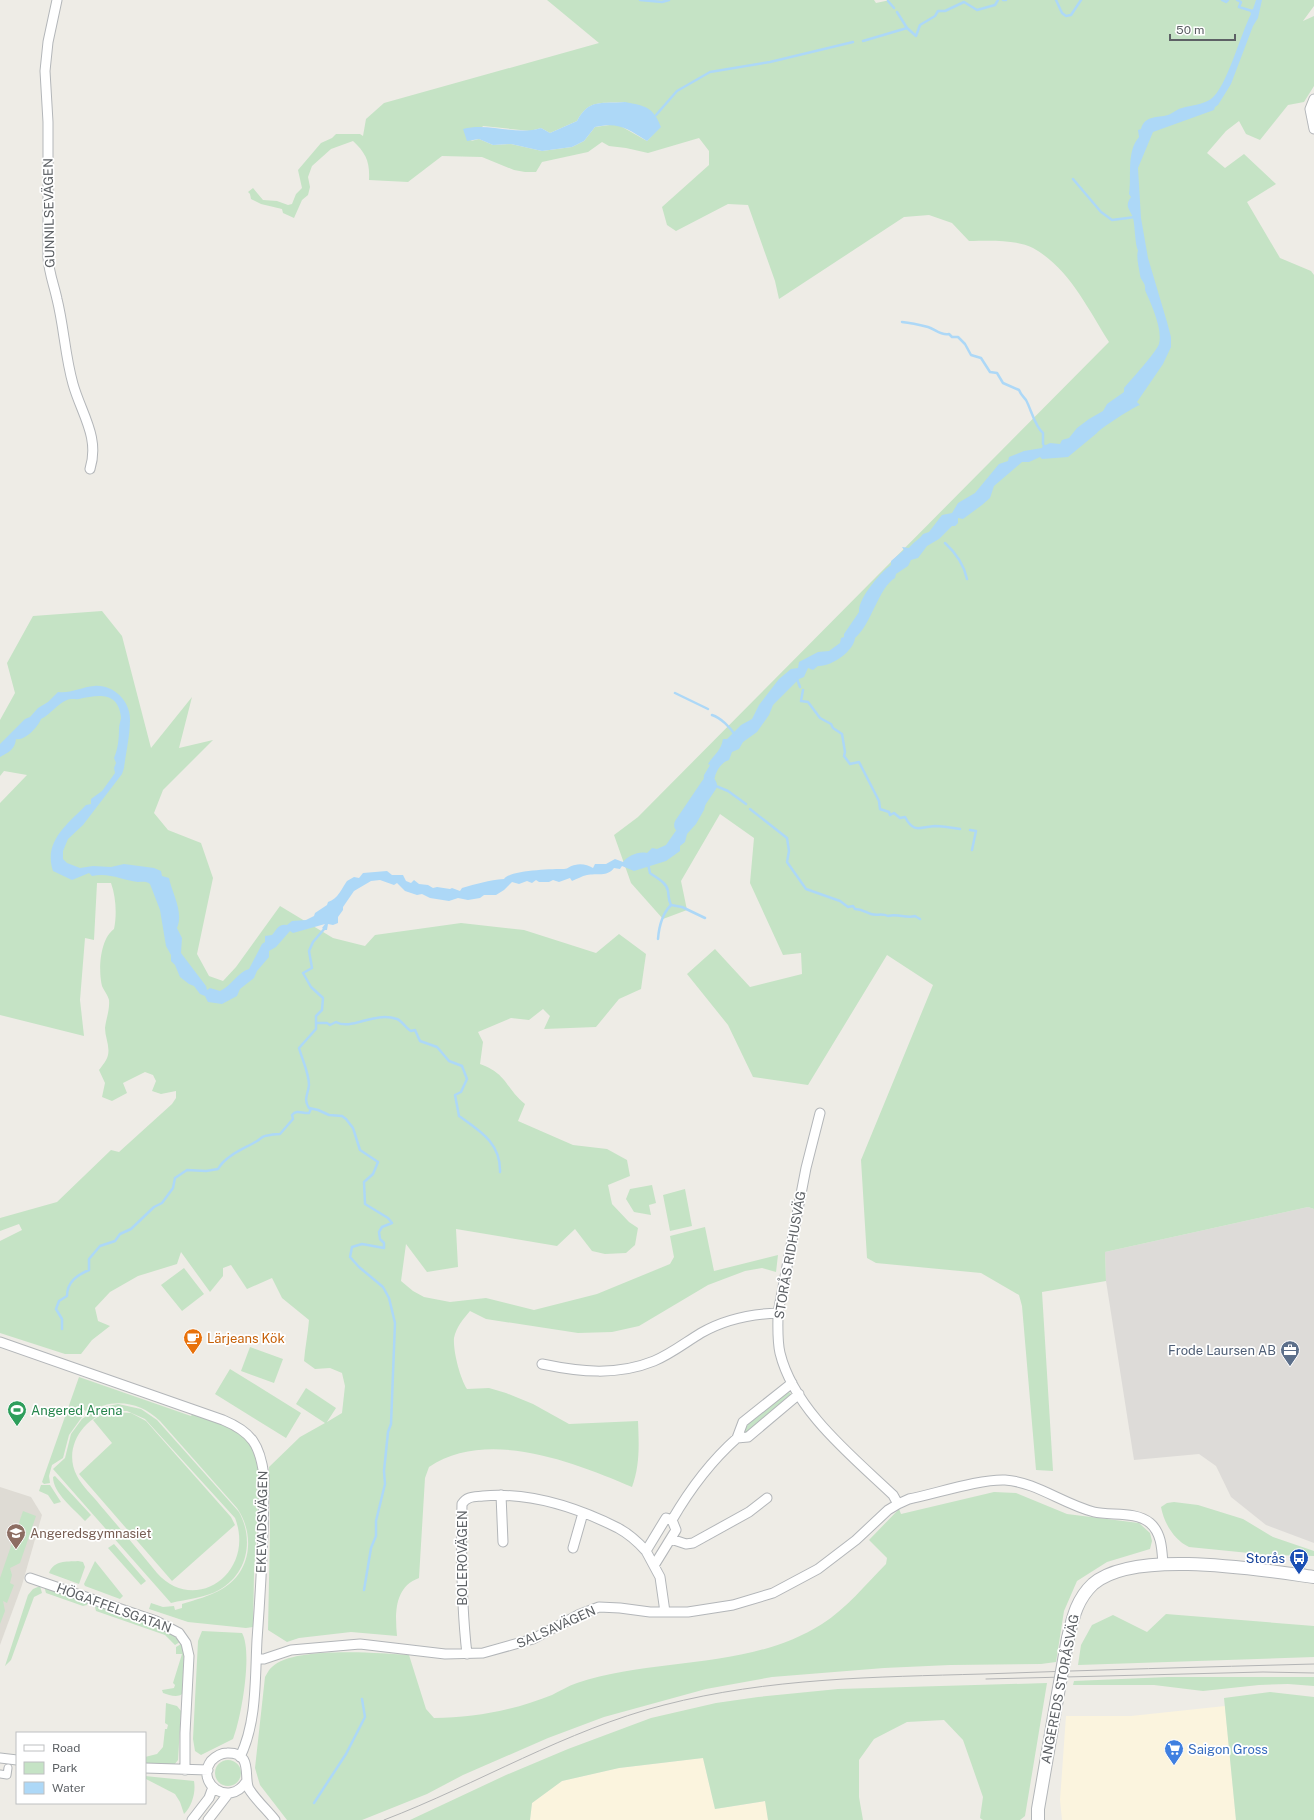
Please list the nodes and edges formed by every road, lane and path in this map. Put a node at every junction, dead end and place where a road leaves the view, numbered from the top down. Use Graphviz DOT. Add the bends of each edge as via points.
graph roads {
  1 [pos="57,0"];
  2 [pos="1314,98"];
  3 [pos="1314,129"];
  4 [pos="90,468"];
  5 [pos="820,1113"];
  6 [pos="778,1313"];
  7 [pos="0,1342"];
  8 [pos="542,1364"];
  9 [pos="792,1383"];
  10 [pos="799,1394"];
  11 [pos="737,1438"];
  12 [pos="501,1495"];
  13 [pos="767,1498"];
  14 [pos="898,1504"];
  15 [pos="583,1513"];
  16 [pos="672,1520"];
  17 [pos="671,1539"];
  18 [pos="504,1542"];
  19 [pos="573,1548"];
  20 [pos="646,1551"];
  21 [pos="655,1564"];
  22 [pos="1163,1565"];
  23 [pos="1314,1577"];
  24 [pos="30,1578"];
  25 [pos="665,1612"];
  26 [pos="467,1654"];
  27 [pos="257,1659"];
  28 [pos="240,1757"];
  29 [pos="0,1758"];
  30 [pos="16,1760"];
  31 [pos="8,1768"];
  32 [pos="146,1768"];
  33 [pos="185,1770"];
  34 [pos="208,1770"];
  35 [pos="0,1774"];
  36 [pos="246,1782"];
  37 [pos="213,1787"];
  38 [pos="228,1794"];
  39 [pos="1038,1814"];
  40 [pos="273,1818"];
  41 [pos="192,1820"];
  42 [pos="208,1820"];
  43 [pos="1033,1820"];
  1 -- 4 [label="street, GUNNILSEVÄGEN" via="45,71 48,122 48,258 73,384 93,441"];
  2 -- 3 [label="street" via="1310,109"];
  5 -- 6 [label="street, STORÅS RIDHUSVÄG" via="806,1168"];
  6 -- 8 [label="street" via="724,1321 654,1361 617,1371 580,1371"];
  6 -- 9 [label="street, STORÅS RIDHUSVÄG" via="780,1353"];
  7 -- 27 [label="street, EKEVADSVÄGEN" via="223,1420 238,1426 253,1439 262,1462 264,1476"];
  9 -- 10 [label="street, STORÅS RIDHUSVÄG"];
  9 -- 11 [label="street" via="743,1422"];
  10 -- 11 [label="street" via="748,1437"];
  10 -- 14 [label="street, STORÅS RIDHUSVÄG" via="831,1435 893,1495"];
  11 -- 16 [label="street" via="699,1478"];
  12 -- 15 [label="street, BOLEROVÄGEN" via="522,1497"];
  12 -- 18 [label="street"];
  12 -- 26 [label="street, BOLEROVÄGEN" via="469,1497 462,1504 462,1607"];
  13 -- 17 [label="street" via="749,1512 693,1543 686,1544"];
  14 -- 22 [label="street" via="909,1499 983,1483 1003,1480 1014,1482 1092,1512 1146,1520 1154,1526 1160,1537"];
  14 -- 25 [label="street, SALSAVÄGEN" via="830,1561 792,1584 733,1606 688,1612"];
  15 -- 19 [label="street"];
  15 -- 20 [label="street, BOLEROVÄGEN" via="619,1528 639,1542"];
  16 -- 17 [label="street" via="676,1530"];
  16 -- 20 [label="street" via="666,1518"];
  17 -- 21 [label="street"];
  20 -- 21 [label="street, BOLEROVÄGEN"];
  21 -- 25 [label="street, BOLEROVÄGEN" via="660,1577"];
  22 -- 23 [label="street, ANGEREDS STORÅSVÄG" via="1225,1565"];
  22 -- 39 [label="street, ANGEREDS STORÅSVÄG, bridge" via="1110,1573 1098,1581 1080,1600 1068,1638"];
  24 -- 33 [label="street, HÖGAFFELSGATAN" via="156,1622 174,1630 183,1638 189,1656"];
  25 -- 26 [label="street, SALSAVÄGEN" via="599,1607 533,1639 495,1650"];
  26 -- 27 [label="street, SALSAVÄGEN" via="428,1653 360,1644 291,1650"];
  27 -- 28 [label="street, EKEVADSVÄGEN" via="251,1724"];
  28 -- 34 [label="street" via="227,1753 220,1754 210,1763"];
  28 -- 36 [label="street" via="248,1771"];
  29 -- 30 [label="street"];
  31 -- 35 [label="street" via="7,1775"];
  32 -- 33 [label="street"];
  33 -- 34 [label="street"];
  34 -- 37 [label="street" via="208,1779"];
  36 -- 38 [label="street" via="239,1790"];
  36 -- 40 [label="street"];
  37 -- 38 [label="street"];
  37 -- 41 [label="street" via="209,1798"];
  38 -- 42 [label="street"];
  39 -- 43 [label="street, ANGEREDS STORÅSVÄG"];
}
